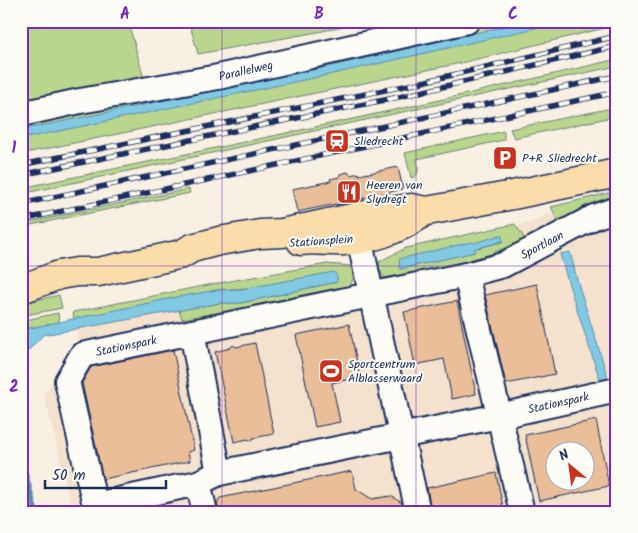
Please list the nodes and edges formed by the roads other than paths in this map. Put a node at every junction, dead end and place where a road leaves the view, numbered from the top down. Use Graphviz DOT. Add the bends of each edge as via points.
graph roads {
  1 [pos="467,21"];
  2 [pos="21,114"];
  3 [pos="617,173"];
  4 [pos="617,209"];
  5 [pos="357,228"];
  6 [pos="98,272"];
  7 [pos="466,275"];
  8 [pos="21,289"];
  9 [pos="372,295"];
  10 [pos="21,299"];
  11 [pos="192,332"];
  12 [pos="617,390"];
  13 [pos="499,416"];
  14 [pos="401,436"];
  15 [pos="209,478"];
  16 [pos="205,512"];
  17 [pos="418,512"];
  18 [pos="522,512"];
  1 -- 2 [label="street, Parallelweg" via="218,77"];
  3 -- 5 [label="main road, Stationsplein" via="427,211 400,226"];
  4 -- 7 [label="street, Sportlaan" via="594,217 503,265"];
  5 -- 6 [label="main road, Stationsplein" via="344,241 304,240 194,260 182,254"];
  5 -- 9 [label="street"];
  6 -- 8 [label="main road, Stationsplein" via="77,272"];
  6 -- 10 [label="main road, Stationsplein" via="62,289"];
  7 -- 9 [label="street, Stationspark"];
  7 -- 13 [label="street"];
  9 -- 11 [label="street, Stationspark"];
  9 -- 14 [label="street"];
  11 -- 15 [label="street"];
  11 -- 15 [label="street, Stationspark" via="82,355 67,381 95,505"];
  12 -- 13 [label="street, Stationspark"];
  13 -- 14 [label="street, Stationspark"];
  13 -- 18 [label="street"];
  14 -- 15 [label="street, Stationspark"];
  14 -- 17 [label="street"];
  15 -- 16 [label="street"];
}
